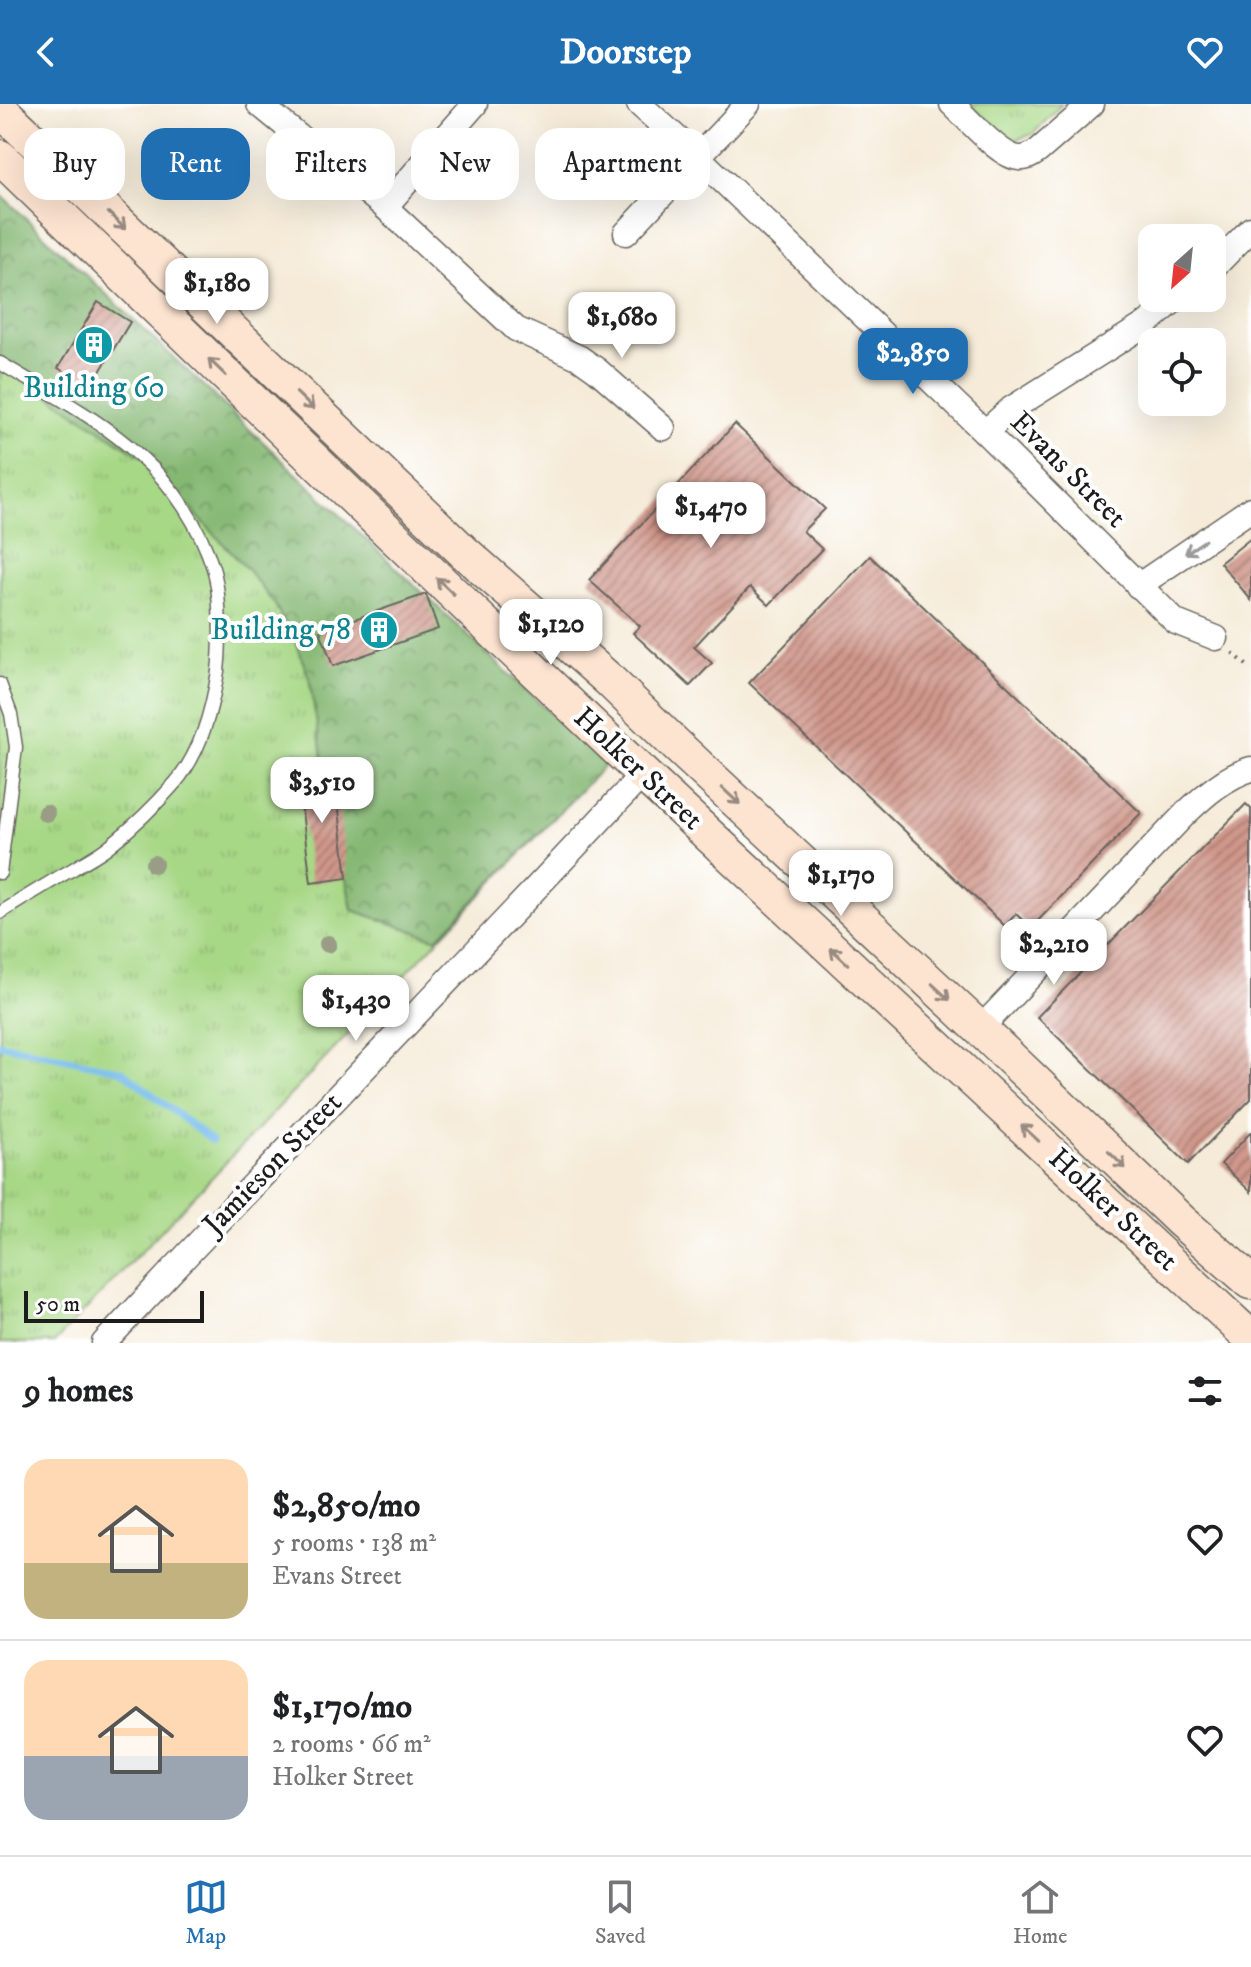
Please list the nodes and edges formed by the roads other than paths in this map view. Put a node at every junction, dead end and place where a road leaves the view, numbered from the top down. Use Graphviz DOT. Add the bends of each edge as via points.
graph roads {
  1 [pos="259,104"];
  2 [pos="475,104"];
  3 [pos="639,104"];
  4 [pos="748,104"];
  5 [pos="952,104"];
  6 [pos="1092,104"];
  7 [pos="0,109"];
  8 [pos="666,128"];
  9 [pos="710,144"];
  10 [pos="0,157"];
  11 [pos="710,168"];
  12 [pos="657,200"];
  13 [pos="385,207"];
  14 [pos="626,233"];
  15 [pos="1250,234"];
  16 [pos="1226,256"];
  17 [pos="1160,312"];
  18 [pos="0,363"];
  19 [pos="663,428"];
  20 [pos="985,432"];
  21 [pos="1251,509"];
  22 [pos="1138,586"];
  23 [pos="1216,638"];
  24 [pos="0,684"];
  25 [pos="674,743"];
  26 [pos="1251,769"];
  27 [pos="643,774"];
  28 [pos="0,873"];
  29 [pos="0,913"];
  30 [pos="980,1029"];
  31 [pos="1251,1282"];
  32 [pos="1251,1338"];
  33 [pos="104,1343"];
  1 -- 13 [label="street"];
  2 -- 13 [label="street"];
  3 -- 8 [label="street, Evans Street"];
  4 -- 9 [label="street"];
  5 -- 6 [label="street" via="1008,155 1018,158 1038,151"];
  7 -- 25 [label="main road, Holker Street, one-way" via="453,542"];
  27 -- 10 [label="main road, Holker Street, one-way"];
  11 -- 20 [label="street, Evans Street"];
  12 -- 14 [label="street"];
  13 -- 19 [label="street" via="516,329 588,363"];
  15 -- 16 [label="street"];
  17 -- 20 [label="street" via="1011,409"];
  18 -- 29 [label="lane" via="112,433 177,496 214,570 220,653 201,739 175,782 107,848"];
  20 -- 22 [label="street, Evans Street"];
  21 -- 22 [label="street, one-way"];
  22 -- 23 [label="street, Evans Street" via="1176,622"];
  24 -- 28 [label="lane" via="16,747"];
  25 -- 27 [label="main road, Jamieson Street"];
  25 -- 30 [label="main road, Holker Street, one-way"];
  26 -- 30 [label="street" via="1209,791 1185,814"];
  32 -- 27 [label="main road, Holker Street, one-way"];
  27 -- 33 [label="street, Jamieson Street"];
  30 -- 31 [label="main road, Holker Street, one-way"];
}
